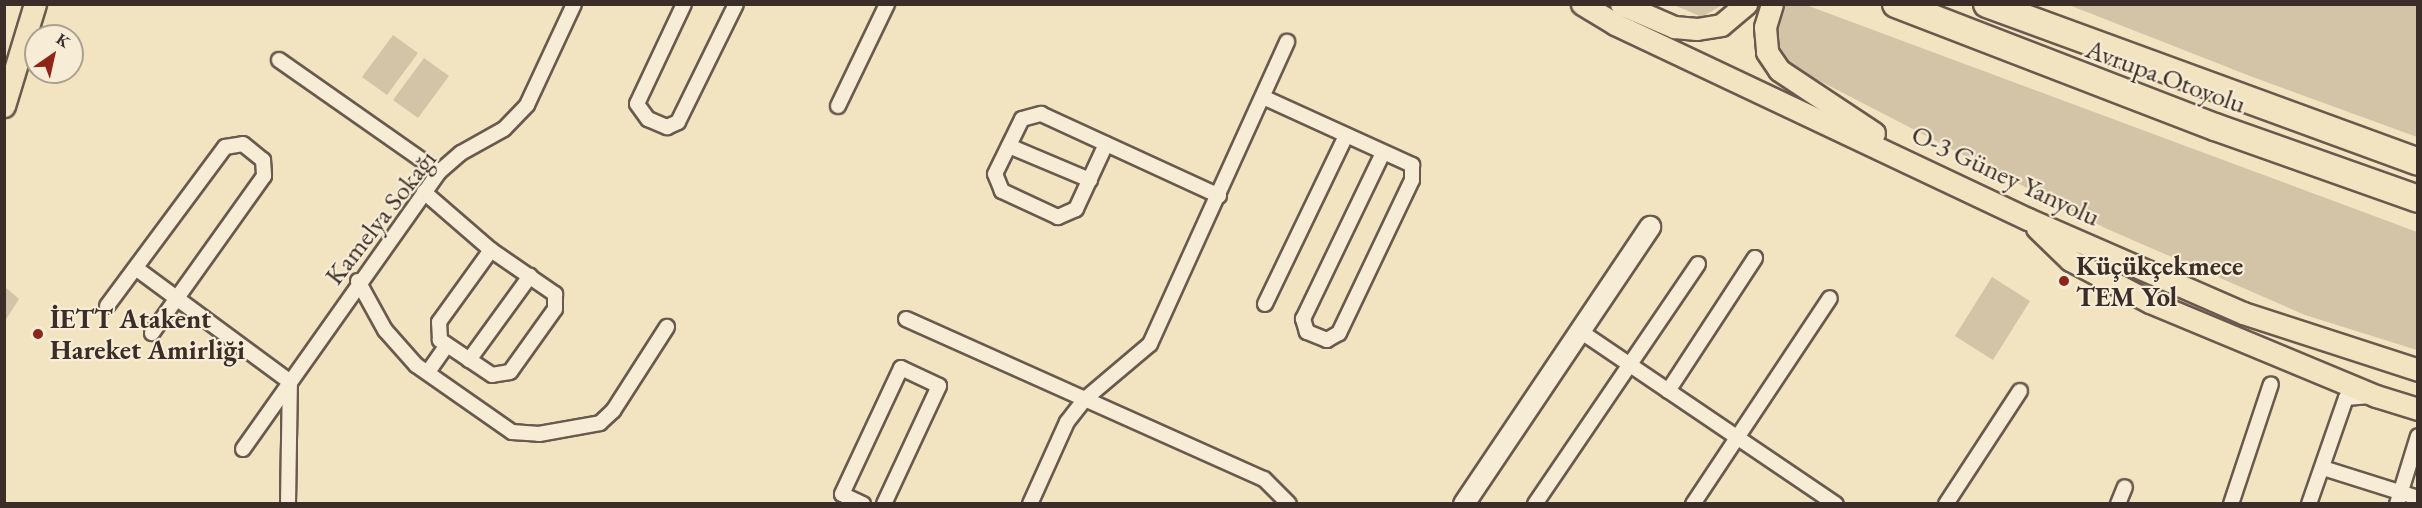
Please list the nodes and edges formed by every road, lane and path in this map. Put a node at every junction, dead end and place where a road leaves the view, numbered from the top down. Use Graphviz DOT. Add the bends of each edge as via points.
graph roads {
  1 [pos="35,4"];
  2 [pos="736,4"];
  3 [pos="887,4"];
  4 [pos="1582,4"];
  5 [pos="1621,4"];
  6 [pos="1746,4"];
  7 [pos="1772,4"];
  8 [pos="1896,4"];
  9 [pos="1988,4"];
  10 [pos="569,6"];
  11 [pos="679,6"];
  12 [pos="1287,42"];
  13 [pos="279,60"];
  14 [pos="1265,98"];
  15 [pos="5,103"];
  16 [pos="838,106"];
  17 [pos="1346,136"];
  18 [pos="1106,144"];
  19 [pos="1009,146"];
  20 [pos="1383,153"];
  21 [pos="2418,162"];
  22 [pos="439,172"];
  23 [pos="1934,173"];
  24 [pos="1090,180"];
  25 [pos="424,192"];
  26 [pos="1219,196"];
  27 [pos="2418,199"];
  28 [pos="2028,219"];
  29 [pos="1650,227"];
  30 [pos="491,250"];
  31 [pos="1755,258"];
  32 [pos="1698,264"];
  33 [pos="137,269"];
  34 [pos="530,276"];
  35 [pos="358,282"];
  36 [pos="1830,298"];
  37 [pos="178,300"];
  38 [pos="1266,304"];
  39 [pos="107,306"];
  40 [pos="906,318"];
  41 [pos="667,327"];
  42 [pos="1580,331"];
  43 [pos="152,333"];
  44 [pos="447,345"];
  45 [pos="469,360"];
  46 [pos="1629,364"];
  47 [pos="2418,370"];
  48 [pos="428,372"];
  49 [pos="290,382"];
  50 [pos="2271,384"];
  51 [pos="1668,391"];
  52 [pos="2020,391"];
  53 [pos="2376,396"];
  54 [pos="1085,399"];
  55 [pos="2418,408"];
  56 [pos="2418,436"];
  57 [pos="1737,437"];
  58 [pos="243,449"];
  59 [pos="2323,468"];
  60 [pos="2125,487"];
  61 [pos="2399,498"];
  62 [pos="2418,498"];
  63 [pos="288,504"];
  64 [pos="863,504"];
  65 [pos="884,504"];
  66 [pos="1030,504"];
  67 [pos="1289,504"];
  68 [pos="1464,504"];
  69 [pos="1535,504"];
  70 [pos="1693,504"];
  71 [pos="1836,504"];
  72 [pos="1946,504"];
  73 [pos="2118,504"];
  74 [pos="2231,504"];
  75 [pos="2309,504"];
  1 -- 15 [label="main road"];
  2 -- 11 [label="street" via="678,122 667,127 648,119 637,104"];
  3 -- 16 [label="street"];
  4 -- 23 [label="main road, O-3 Güney Yanyolu" via="1615,24"];
  5 -- 6 [label="main road" via="1674,27 1697,29 1721,25"];
  7 -- 23 [label="main road" via="1766,27 1767,52 1779,70"];
  8 -- 27 [label="highway, Avrupa Otoyolu" via="2215,127"];
  9 -- 21 [label="highway, Avrupa Otoyolu"];
  10 -- 22 [label="street, Kamelya Sokağı" via="527,105 504,129 461,153"];
  12 -- 14 [label="street"];
  13 -- 22 [label="street"];
  14 -- 17 [label="street"];
  14 -- 26 [label="street"];
  17 -- 20 [label="street"];
  17 -- 38 [label="street"];
  18 -- 19 [label="street" via="1041,114 1022,119"];
  18 -- 24 [label="street"];
  18 -- 26 [label="street"];
  19 -- 24 [label="street"];
  19 -- 24 [label="street" via="995,174 1002,191 1058,217 1076,209"];
  20 -- 20 [label="street" via="1303,319 1308,332 1327,340 1340,333 1412,180 1412,165"];
  22 -- 25 [label="street, Kamelya Sokağı"];
  23 -- 28 [label="main road, O-3 Güney Yanyolu"];
  25 -- 30 [label="street"];
  25 -- 35 [label="street, Kamelya Sokağı"];
  26 -- 54 [label="street" via="1150,344"];
  28 -- 47 [label="main road, O-3 Güney Yanyolu" via="2243,313"];
  28 -- 53 [label="main road" via="2070,260 2150,302"];
  29 -- 42 [label="street"];
  30 -- 34 [label="street"];
  30 -- 44 [label="street" via="440,322 440,340"];
  31 -- 51 [label="street"];
  32 -- 46 [label="street"];
  33 -- 37 [label="street"];
  33 -- 37 [label="street" via="225,147 243,144 262,160 264,176"];
  33 -- 39 [label="street"];
  34 -- 45 [label="street"];
  34 -- 45 [label="street" via="555,294 555,309 510,372 492,375"];
  35 -- 48 [label="street" via="385,330"];
  35 -- 49 [label="street, Kamelya Sokağı"];
  36 -- 57 [label="street"];
  37 -- 43 [label="street"];
  37 -- 49 [label="street"];
  40 -- 54 [label="street"];
  41 -- 48 [label="street" via="613,411 600,423 569,429 538,434 512,432"];
  42 -- 46 [label="street"];
  42 -- 68 [label="street"];
  44 -- 45 [label="street"];
  44 -- 48 [label="street"];
  46 -- 51 [label="street"];
  46 -- 69 [label="street"];
  49 -- 58 [label="street, Kamelya Sokağı"];
  49 -- 63 [label="street"];
  50 -- 74 [label="street"];
  51 -- 57 [label="street"];
  52 -- 72 [label="street"];
  53 -- 55 [label="main road"];
  53 -- 59 [label="street" via="2346,398"];
  54 -- 66 [label="street" via="1067,422"];
  54 -- 67 [label="street" via="1264,479 1287,497"];
  56 -- 61 [label="street"];
  57 -- 70 [label="street"];
  57 -- 71 [label="street"];
  59 -- 61 [label="street"];
  59 -- 75 [label="street"];
  60 -- 73 [label="street"];
  61 -- 62 [label="street"];
  64 -- 65 [label="street" via="842,494 901,368 939,386"];
}
